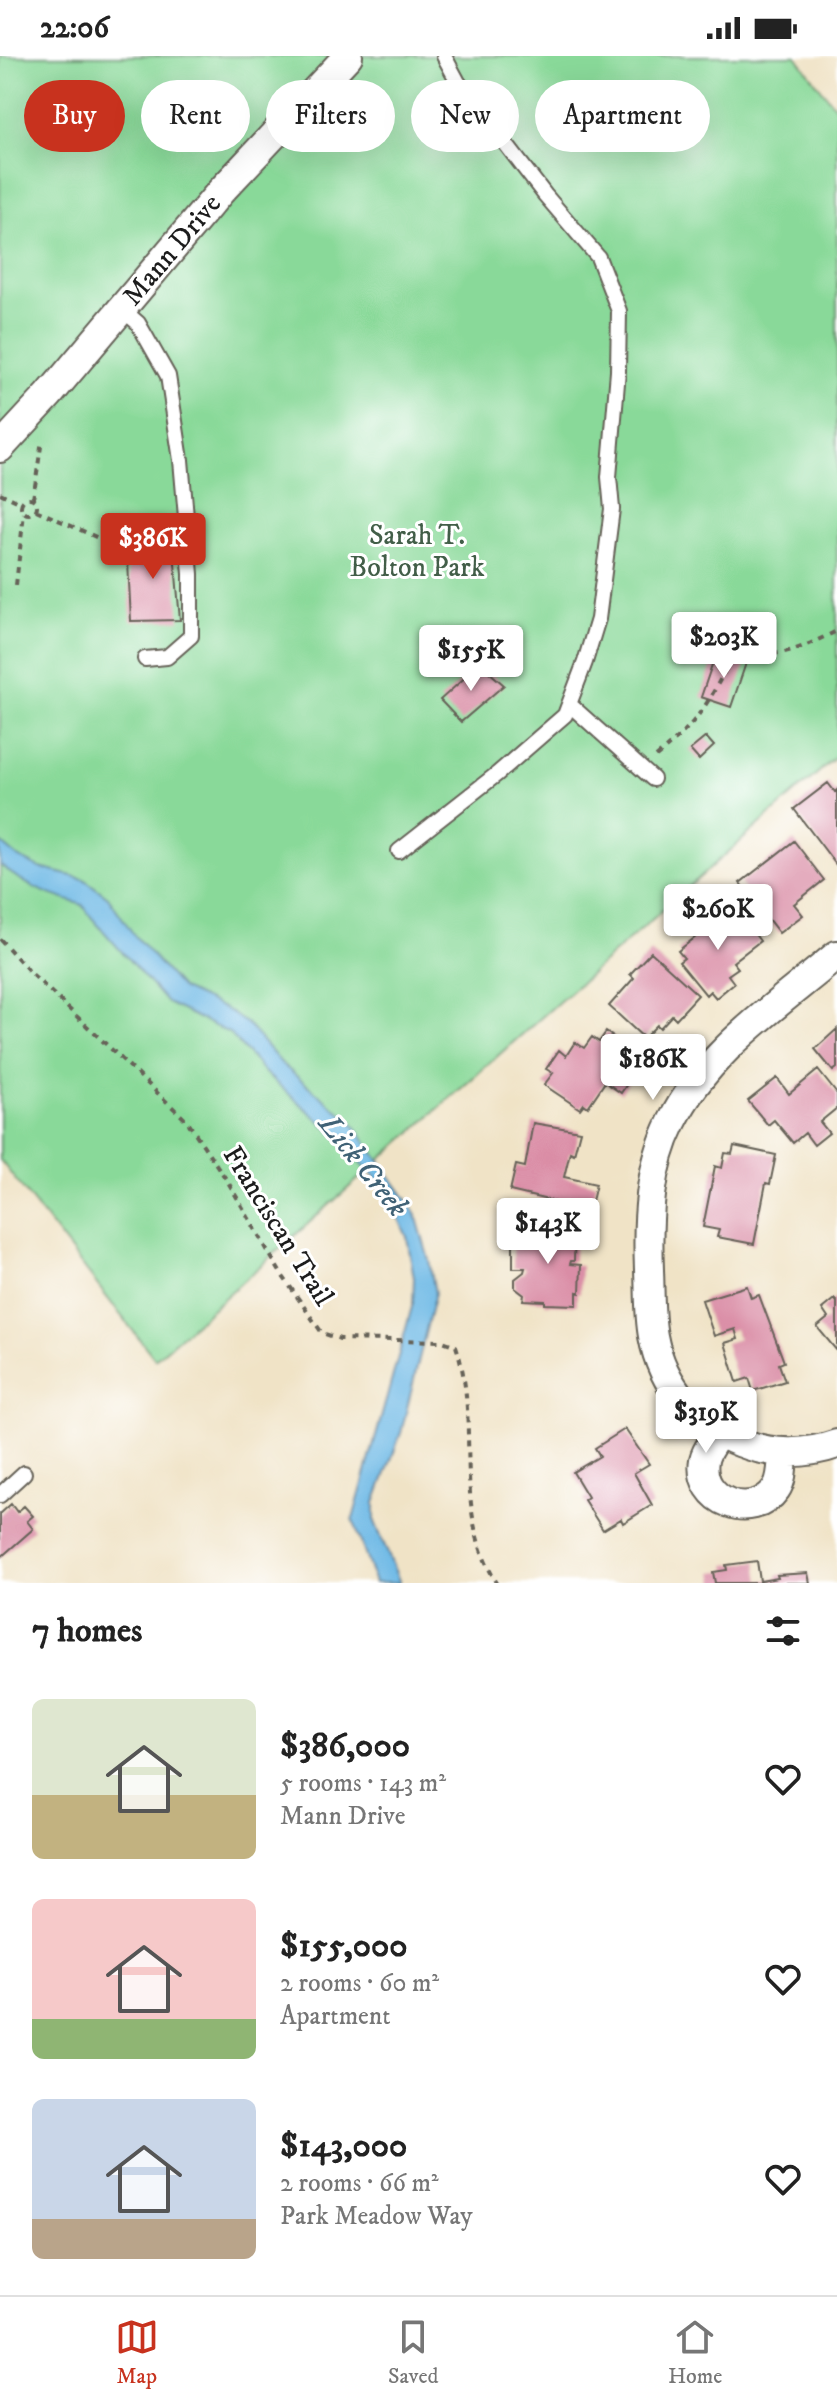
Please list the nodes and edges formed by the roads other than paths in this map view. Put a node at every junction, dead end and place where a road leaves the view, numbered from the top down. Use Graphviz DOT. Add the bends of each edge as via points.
graph roads {
  1 [pos="348,56"];
  2 [pos="444,56"];
  3 [pos="122,309"];
  4 [pos="0,448"];
  5 [pos="145,659"];
  6 [pos="569,704"];
  7 [pos="647,774"];
  8 [pos="399,851"];
  9 [pos="837,955"];
  10 [pos="719,1433"];
  11 [pos="837,1444"];
  12 [pos="783,1452"];
  13 [pos="24,1473"];
  14 [pos="0,1495"];
  1 -- 3 [label="street, Mann Drive" via="221,191"];
  2 -- 6 [label="lane" via="458,82 598,257 619,311 609,477 612,509 604,579 598,619"];
  3 -- 4 [label="street, Mann Drive"];
  3 -- 5 [label="lane" via="138,323 168,376 191,574 191,636 167,657"];
  6 -- 7 [label="lane"];
  6 -- 8 [label="lane" via="565,715 507,766"];
  9 -- 10 [label="street" via="737,1038 698,1080 674,1119 654,1173 649,1206 652,1333 677,1394"];
  10 -- 12 [label="street"];
  10 -- 12 [label="street" via="705,1457 705,1473 714,1494 728,1504 747,1507 769,1497 782,1471"];
  11 -- 12 [label="street"];
  13 -- 14 [label="lane"];
}
